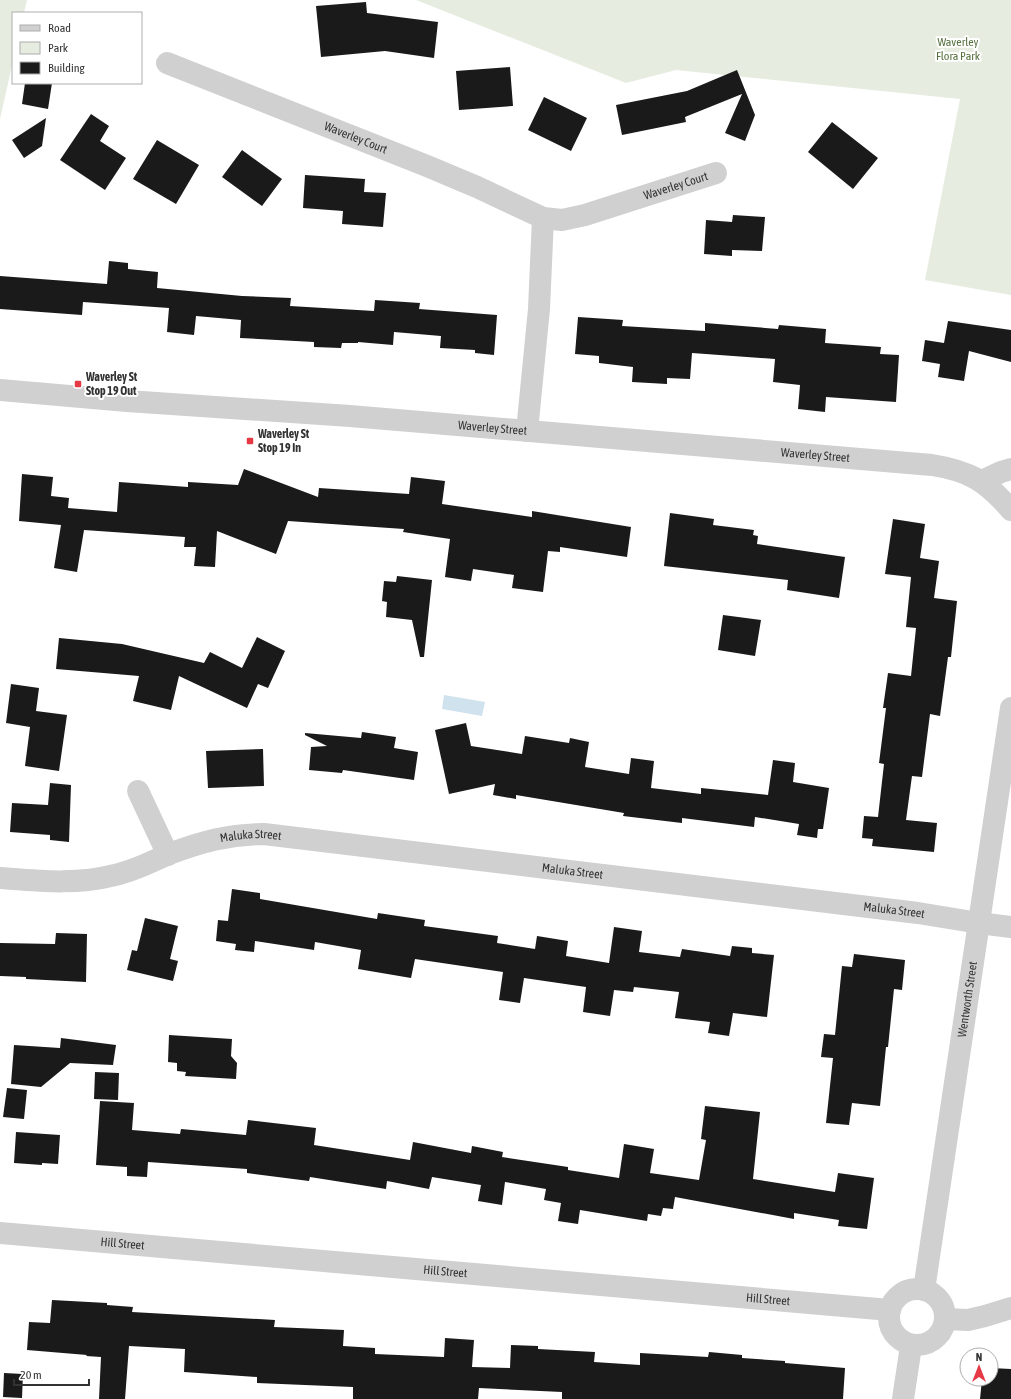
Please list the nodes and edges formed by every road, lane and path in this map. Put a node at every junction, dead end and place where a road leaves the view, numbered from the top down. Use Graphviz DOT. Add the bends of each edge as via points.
graph roads {
  1 [pos="167,63"];
  2 [pos="716,173"];
  3 [pos="543,218"];
  4 [pos="0,390"];
  5 [pos="527,431"];
  6 [pos="1011,469"];
  7 [pos="982,481"];
  8 [pos="1011,510"];
  9 [pos="1011,708"];
  10 [pos="138,791"];
  11 [pos="168,855"];
  12 [pos="0,878"];
  13 [pos="979,924"];
  14 [pos="1011,927"];
  15 [pos="0,1233"];
  16 [pos="924,1290"];
  17 [pos="1011,1308"];
  18 [pos="890,1310"];
  19 [pos="945,1319"];
  20 [pos="911,1346"];
  21 [pos="903,1399"];
  1 -- 3 [label="street, Waverley Court" via="427,166"];
  2 -- 3 [label="street, Waverley Court" via="585,215 562,220"];
  3 -- 5 [label="street" via="539,309"];
  4 -- 5 [label="street, Waverley Street" via="127,402 350,416"];
  5 -- 7 [label="street, Waverley Street" via="932,465 969,474"];
  6 -- 7 [label="street"];
  7 -- 8 [label="street"];
  9 -- 13 [label="street, Wentworth Street"];
  10 -- 11 [label="street"];
  11 -- 12 [label="street, Maluka Street" via="140,868 82,882"];
  11 -- 13 [label="street, Maluka Street" via="225,837 264,834 902,912"];
  13 -- 14 [label="street, Maluka Street"];
  13 -- 16 [label="street, Wentworth Street"];
  15 -- 18 [label="street, Hill Street"];
  16 -- 18 [label="street" via="902,1293 895,1299"];
  16 -- 19 [label="street" via="937,1298"];
  17 -- 19 [label="street" via="968,1320"];
  18 -- 20 [label="street" via="889,1326 893,1334"];
  19 -- 20 [label="street" via="941,1332 935,1339 927,1344"];
  20 -- 21 [label="street"];
}
